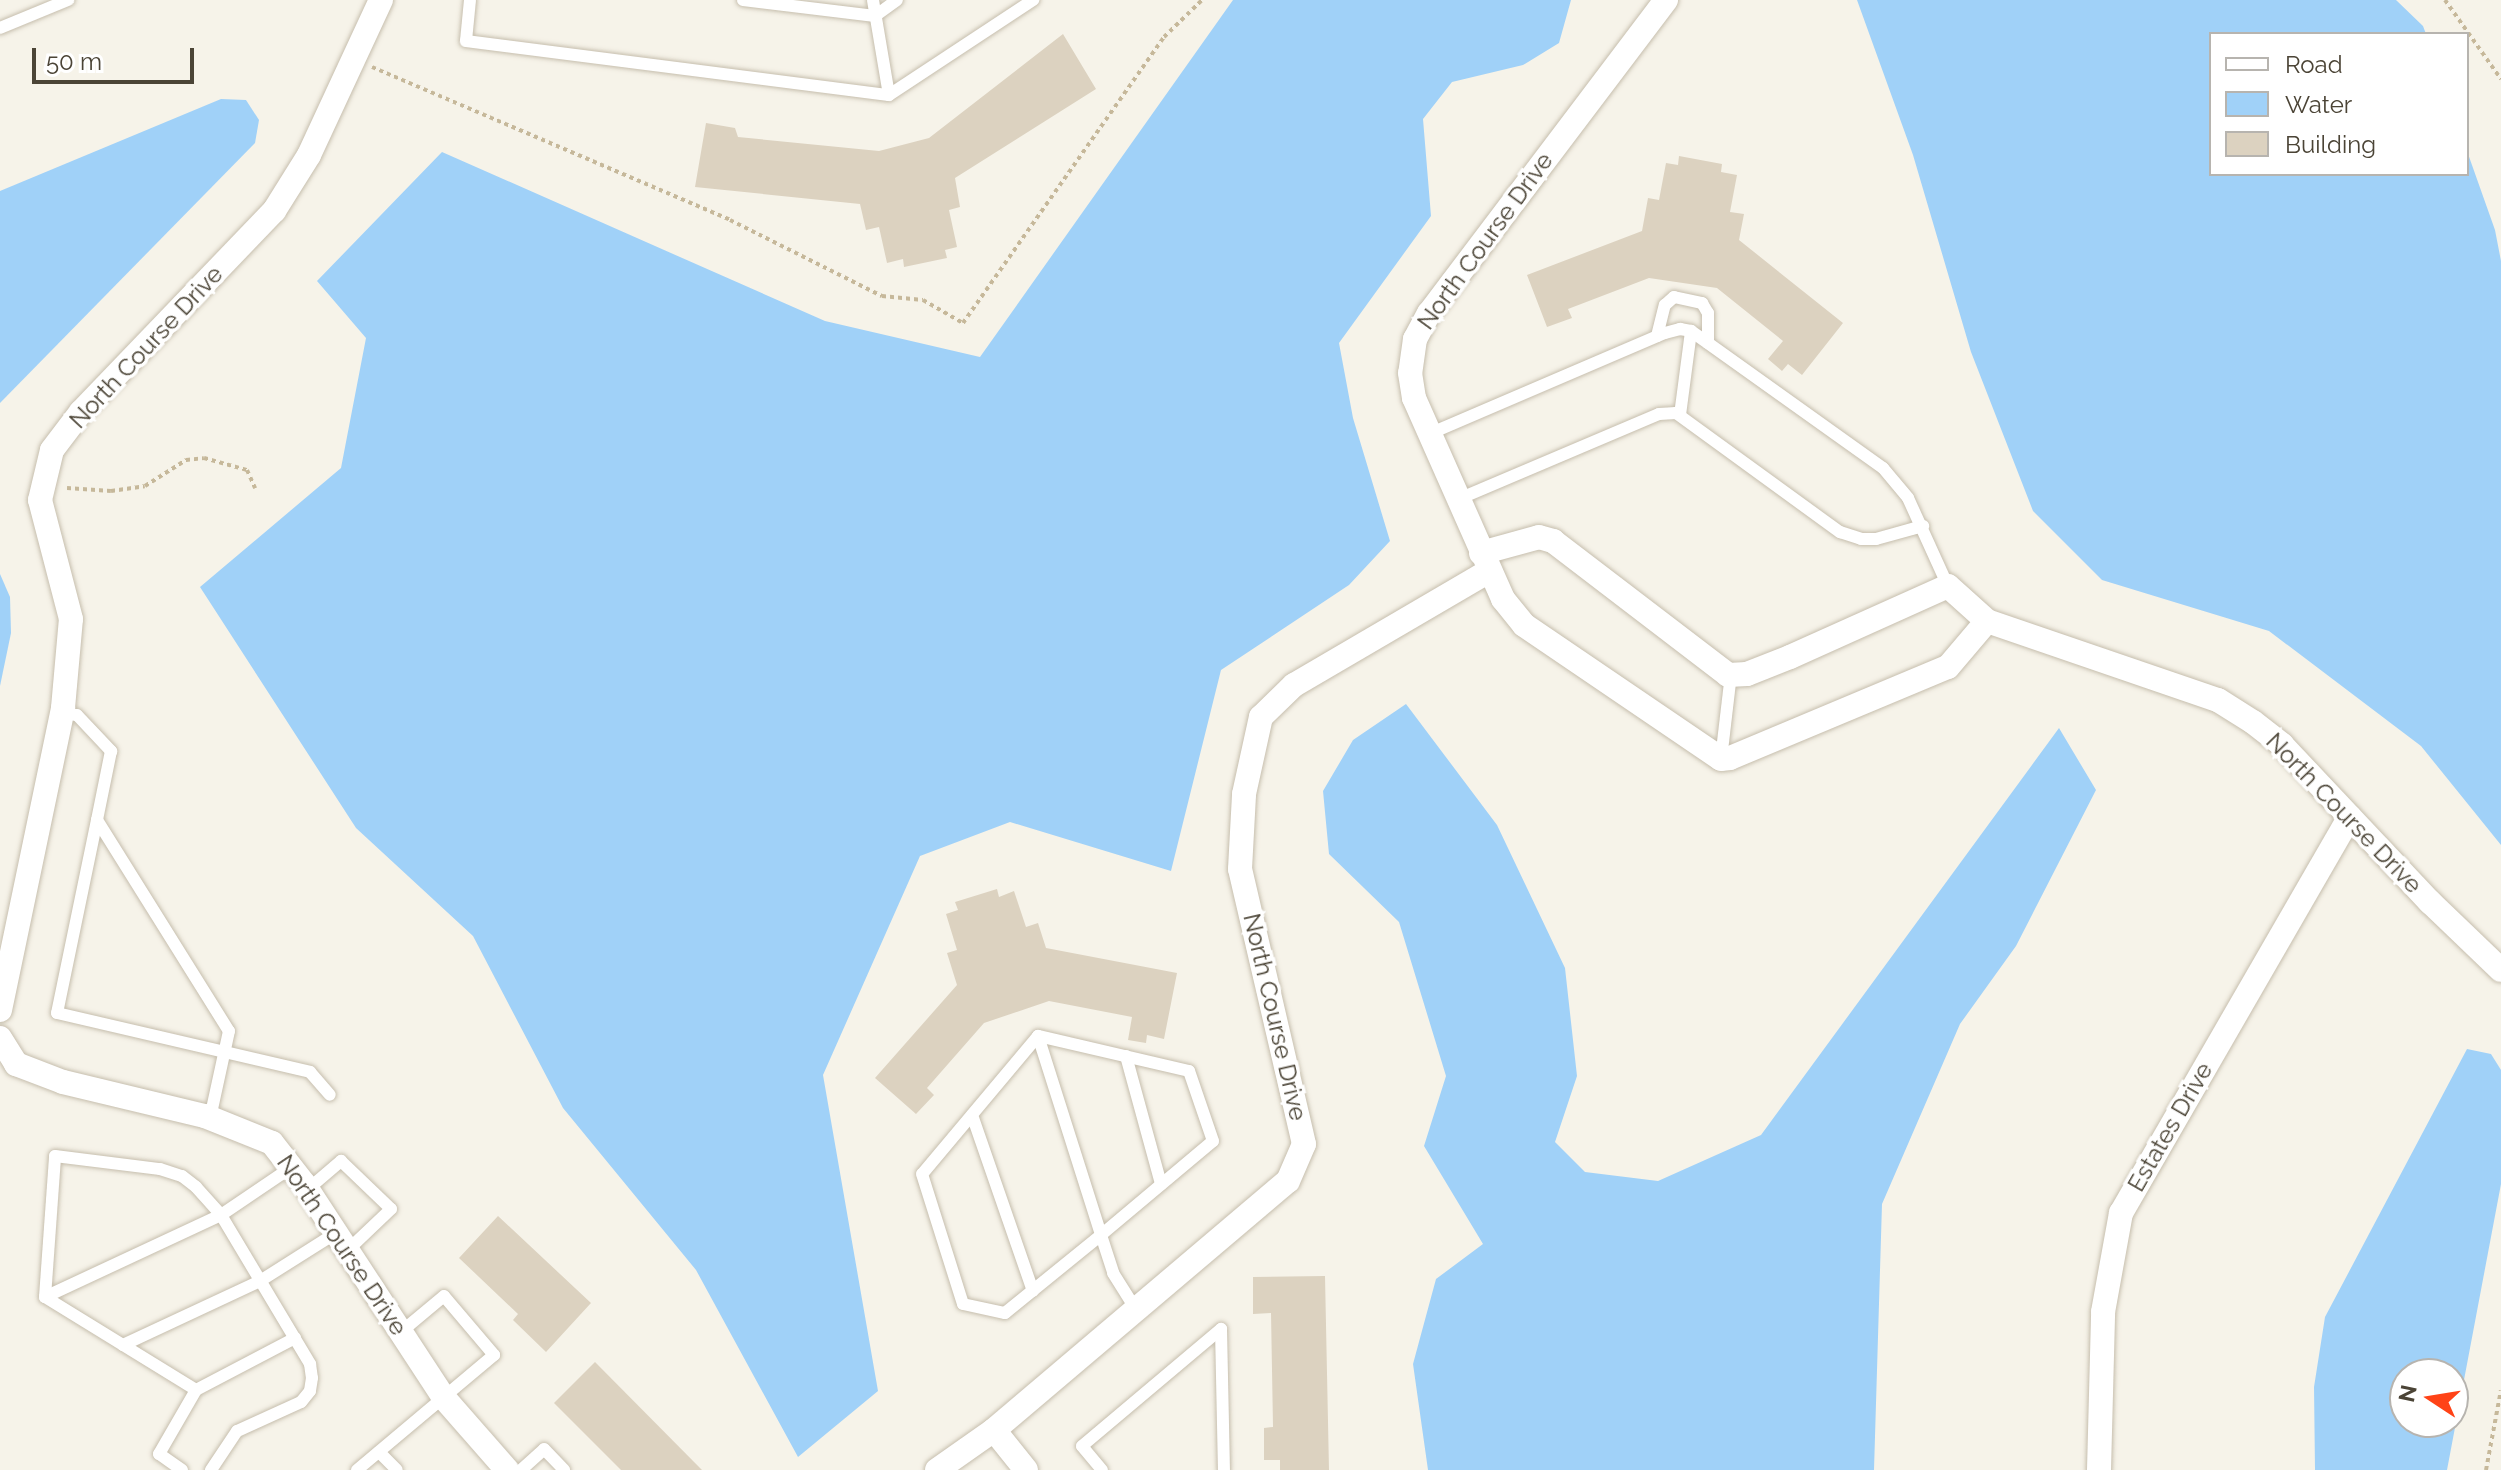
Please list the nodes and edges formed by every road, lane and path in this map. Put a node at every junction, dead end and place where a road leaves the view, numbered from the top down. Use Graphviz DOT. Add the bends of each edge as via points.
graph roads {
  1 [pos="68,0"];
  2 [pos="381,0"];
  3 [pos="470,0"];
  4 [pos="743,0"];
  5 [pos="873,0"];
  6 [pos="897,0"];
  7 [pos="1033,0"];
  8 [pos="1202,0"];
  9 [pos="1666,0"];
  10 [pos="2445,0"];
  11 [pos="875,16"];
  12 [pos="0,28"];
  13 [pos="2468,32"];
  14 [pos="2469,34"];
  15 [pos="370,66"];
  16 [pos="2501,79"];
  17 [pos="889,95"];
  18 [pos="1691,331"];
  19 [pos="1657,336"];
  20 [pos="1708,343"];
  21 [pos="1680,415"];
  22 [pos="1429,434"];
  23 [pos="56,487"];
  24 [pos="255,488"];
  25 [pos="1461,498"];
  26 [pos="1923,526"];
  27 [pos="1485,562"];
  28 [pos="1948,586"];
  29 [pos="1987,621"];
  30 [pos="1731,674"];
  31 [pos="62,713"];
  32 [pos="1721,759"];
  33 [pos="2350,817"];
  34 [pos="97,820"];
  35 [pos="2501,970"];
  36 [pos="0,1010"];
  37 [pos="1038,1036"];
  38 [pos="0,1038"];
  39 [pos="224,1052"];
  40 [pos="1126,1056"];
  41 [pos="330,1095"];
  42 [pos="972,1115"];
  43 [pos="210,1118"];
  44 [pos="292,1167"];
  45 [pos="1161,1184"];
  46 [pos="307,1190"];
  47 [pos="221,1215"];
  48 [pos="1101,1235"];
  49 [pos="342,1242"];
  50 [pos="260,1281"];
  51 [pos="1033,1291"];
  52 [pos="45,1297"];
  53 [pos="1135,1308"];
  54 [pos="401,1332"];
  55 [pos="295,1338"];
  56 [pos="123,1345"];
  57 [pos="196,1390"];
  58 [pos="2501,1390"];
  59 [pos="444,1398"];
  60 [pos="994,1430"];
  61 [pos="379,1452"];
  62 [pos="182,1470"];
  63 [pos="211,1470"];
  64 [pos="357,1470"];
  65 [pos="397,1470"];
  66 [pos="507,1470"];
  67 [pos="521,1470"];
  68 [pos="564,1470"];
  69 [pos="937,1470"];
  70 [pos="1026,1470"];
  71 [pos="1102,1470"];
  72 [pos="1224,1470"];
  73 [pos="2099,1470"];
  74 [pos="2486,1470"];
  1 -- 12 [label="lane"];
  2 -- 31 [label="street, North Course Drive" via="309,155 274,211 81,412 52,450 40,500 71,619"];
  3 -- 17 [label="lane" via="466,41"];
  4 -- 11 [label="lane"];
  5 -- 11 [label="lane"];
  6 -- 11 [label="lane"];
  7 -- 17 [label="lane"];
  8 -- 15 [label="path" via="1164,37 963,323 923,300 882,296 730,220"];
  9 -- 22 [label="street, North Course Drive" via="1429,313 1415,339 1410,373"];
  10 -- 13 [label="path"];
  11 -- 17 [label="lane"];
  14 -- 16 [label="path"];
  18 -- 19 [label="lane"];
  18 -- 20 [label="lane"];
  18 -- 21 [label="lane"];
  19 -- 20 [label="lane" via="1665,305 1674,297 1702,303 1708,313"];
  19 -- 22 [label="lane"];
  20 -- 26 [label="lane" via="1883,468"];
  21 -- 25 [label="lane" via="1659,414"];
  21 -- 26 [label="lane" via="1840,532 1876,539"];
  22 -- 25 [label="street, North Course Drive"];
  23 -- 24 [label="path" via="111,491 145,486 186,460 204,458 247,470"];
  25 -- 27 [label="street, North Course Drive"];
  26 -- 28 [label="lane"];
  27 -- 30 [label="street, North Course Drive" via="1539,537 1553,541"];
  27 -- 32 [label="street, North Course Drive" via="1503,599 1524,625"];
  27 -- 53 [label="street, North Course Drive" via="1294,685 1261,717 1244,794 1240,869 1304,1144 1288,1181"];
  28 -- 29 [label="street, North Course Drive"];
  28 -- 30 [label="street" via="1790,657 1747,674"];
  29 -- 32 [label="street" via="1948,667"];
  29 -- 33 [label="street, North Course Drive" via="2218,700 2282,745"];
  30 -- 32 [label="lane"];
  31 -- 34 [label="lane" via="77,715 111,751"];
  31 -- 36 [label="street, North Course Drive"];
  33 -- 35 [label="street, North Course Drive"];
  33 -- 73 [label="street, Estates Drive" via="2121,1213 2103,1312"];
  34 -- 39 [label="lane" via="229,1031"];
  34 -- 39 [label="lane" via="57,1013"];
  37 -- 40 [label="lane"];
  37 -- 42 [label="lane"];
  37 -- 48 [label="lane"];
  38 -- 43 [label="street, North Course Drive" via="16,1064 63,1082"];
  39 -- 41 [label="lane" via="310,1072"];
  39 -- 43 [label="lane"];
  40 -- 45 [label="lane"];
  40 -- 45 [label="lane" via="1189,1071 1213,1141"];
  42 -- 51 [label="lane"];
  42 -- 51 [label="lane" via="922,1174 963,1304 1005,1313"];
  43 -- 44 [label="street, North Course Drive" via="272,1143"];
  44 -- 46 [label="street, North Course Drive"];
  44 -- 47 [label="lane"];
  45 -- 48 [label="lane"];
  46 -- 49 [label="street, North Course Drive"];
  46 -- 49 [label="lane" via="341,1161 391,1209"];
  47 -- 50 [label="lane"];
  47 -- 52 [label="lane"];
  47 -- 52 [label="lane" via="182,1176 55,1156"];
  48 -- 51 [label="lane"];
  48 -- 53 [label="lane" via="1113,1273"];
  49 -- 50 [label="lane"];
  49 -- 54 [label="street, North Course Drive"];
  50 -- 55 [label="lane"];
  50 -- 56 [label="lane"];
  52 -- 56 [label="lane"];
  53 -- 60 [label="street, North Course Drive"];
  54 -- 59 [label="street, North Course Drive"];
  54 -- 59 [label="lane" via="444,1296 494,1355"];
  55 -- 57 [label="lane"];
  55 -- 63 [label="lane" via="310,1364 310,1391 301,1402 237,1431"];
  56 -- 57 [label="lane"];
  57 -- 62 [label="lane" via="159,1454"];
  58 -- 74 [label="path"];
  59 -- 61 [label="lane"];
  59 -- 66 [label="street, North Course Drive"];
  60 -- 69 [label="street, North Course Drive"];
  60 -- 70 [label="street"];
  61 -- 64 [label="lane"];
  61 -- 65 [label="lane"];
  67 -- 68 [label="lane" via="544,1449"];
  71 -- 72 [label="lane" via="1082,1446 1221,1329"];
}
